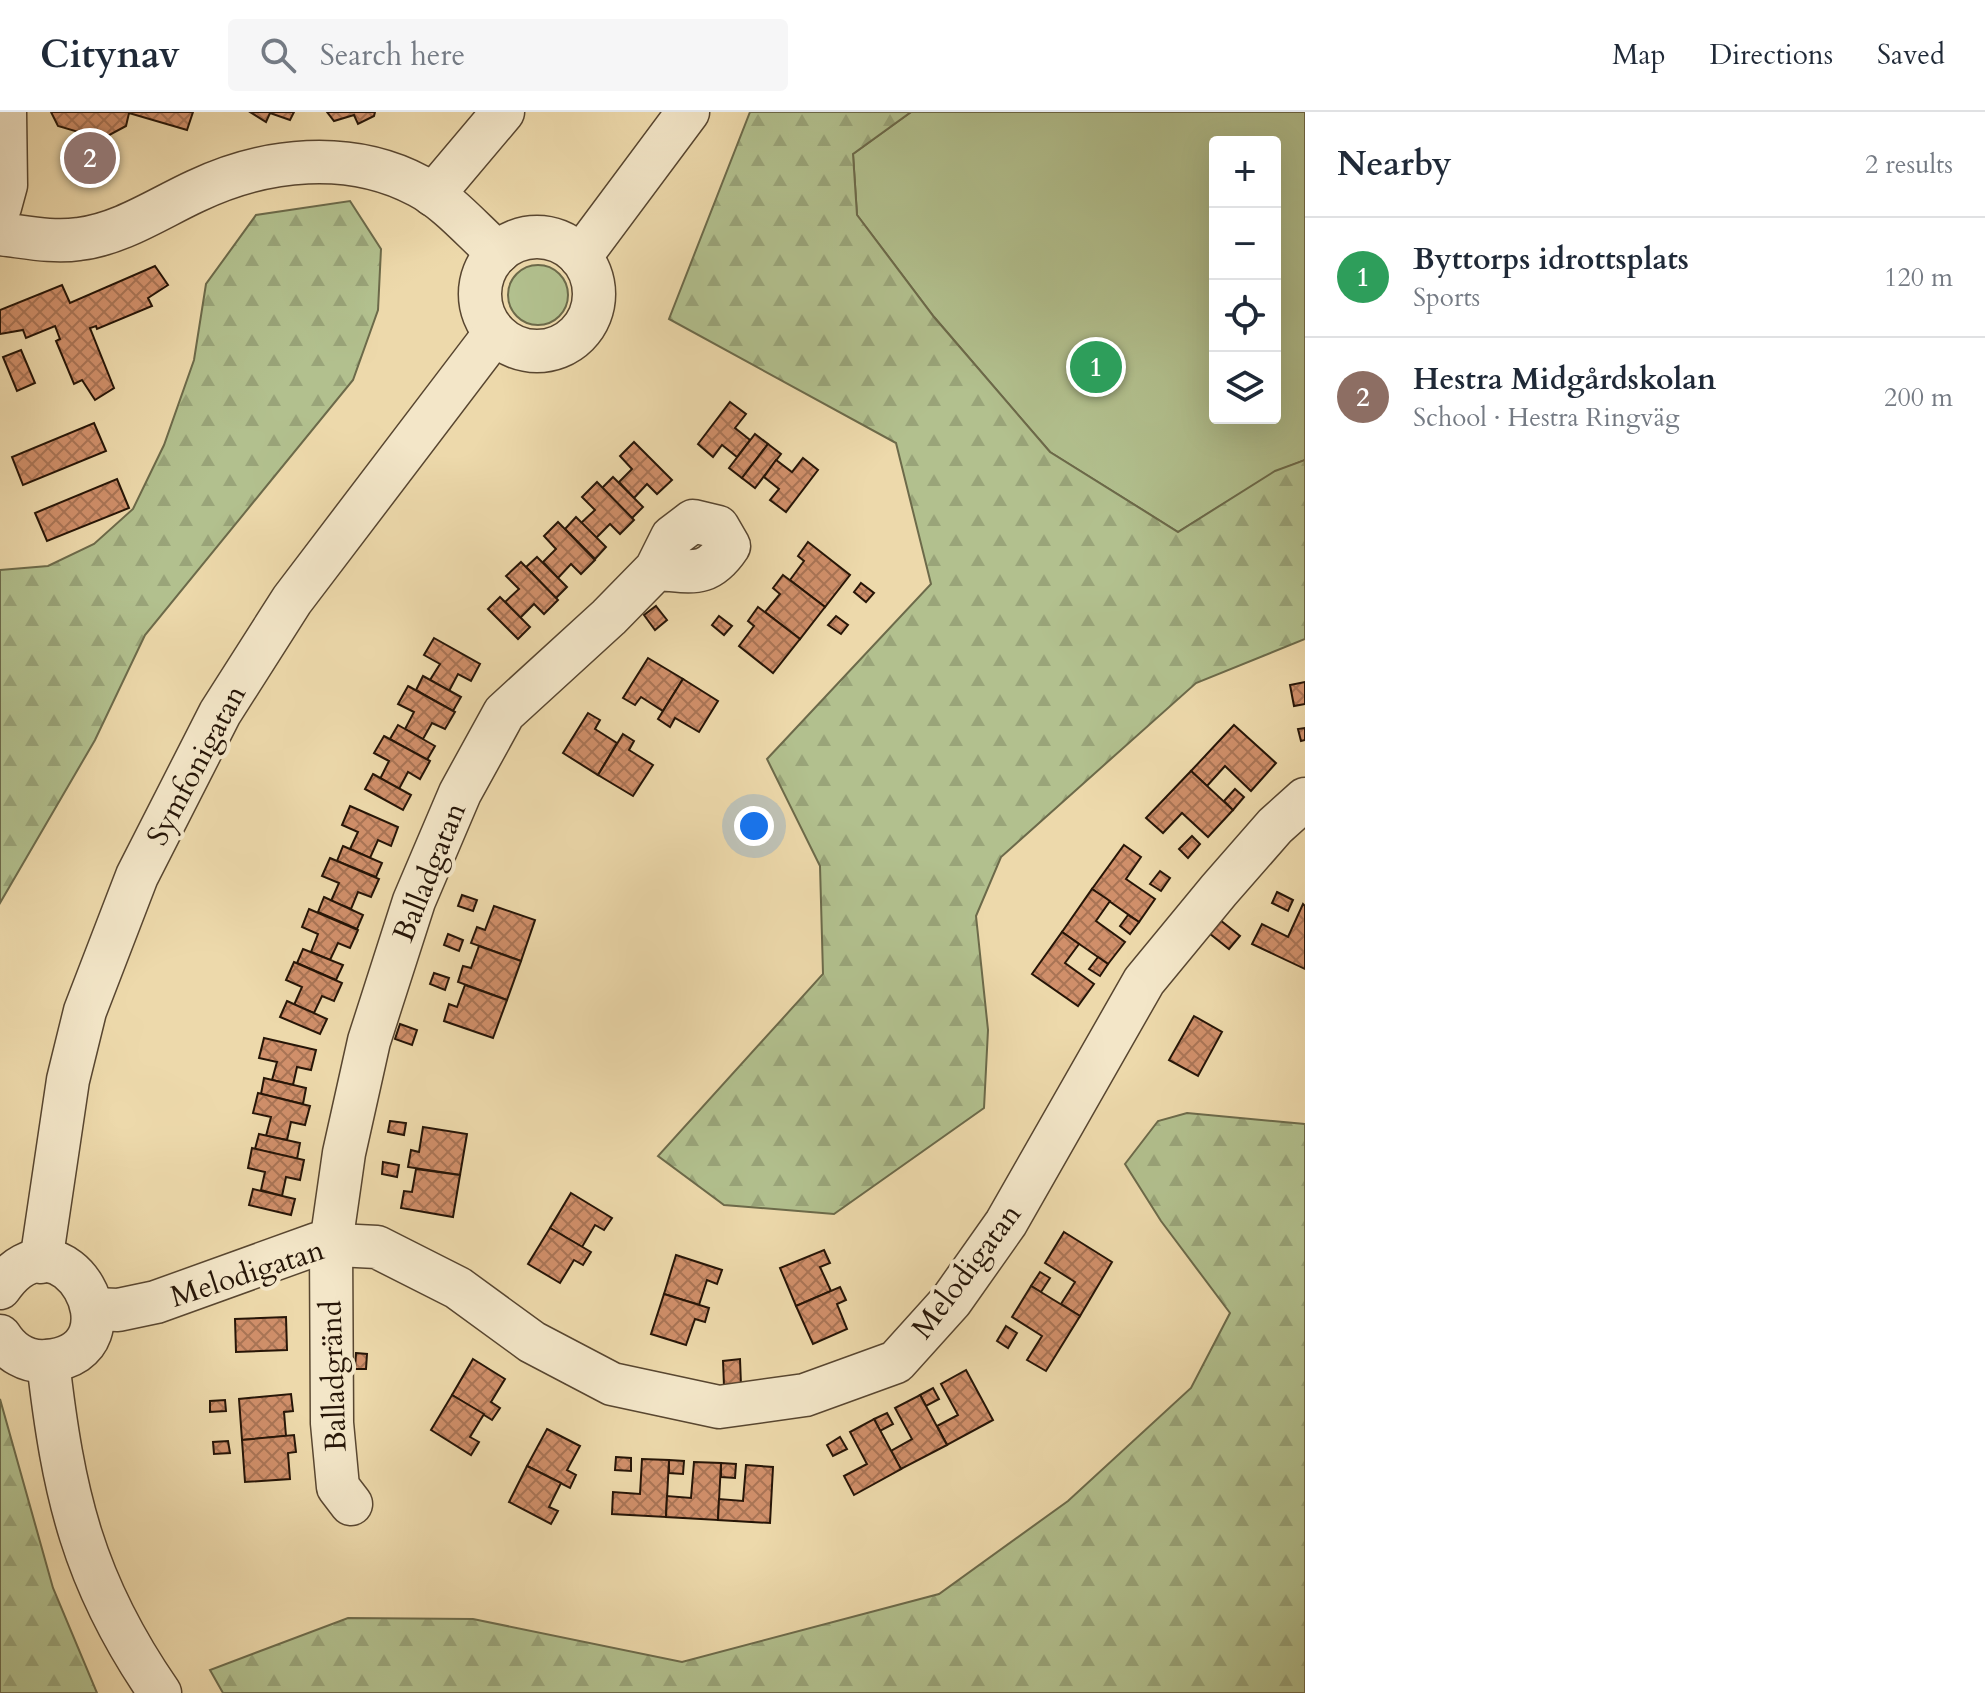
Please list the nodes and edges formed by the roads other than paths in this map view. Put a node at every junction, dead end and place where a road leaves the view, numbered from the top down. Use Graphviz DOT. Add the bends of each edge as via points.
graph roads {
  1 [pos="5,112"];
  2 [pos="503,112"];
  3 [pos="688,112"];
  4 [pos="433,195"];
  5 [pos="0,207"];
  6 [pos="0,234"];
  7 [pos="498,253"];
  8 [pos="580,257"];
  9 [pos="495,333"];
  10 [pos="656,569"];
  11 [pos="1295,823"];
  12 [pos="331,1244"];
  13 [pos="41,1262"];
  14 [pos="0,1288"];
  15 [pos="93,1309"];
  16 [pos="0,1336"];
  17 [pos="48,1361"];
  18 [pos="351,1504"];
  19 [pos="160,1693"];
  1 -- 5 [label="street" via="6,185"];
  2 -- 4 [label="street"];
  3 -- 8 [label="street"];
  4 -- 6 [label="street" via="363,167 302,162 228,177 153,213 80,239"];
  4 -- 7 [label="street"];
  7 -- 8 [label="street" via="535,237 564,245"];
  7 -- 9 [label="street" via="487,267 480,292 482,310"];
  8 -- 9 [label="street" via="594,296 585,325 570,340 531,351"];
  9 -- 13 [label="street, Symfonigatan" via="292,600 220,713 137,876 85,1011 68,1080"];
  10 -- 12 [label="street, Balladgatan" via="504,713 460,793 414,901 369,1041"];
  11 -- 12 [label="street, Melodigatan" via="1144,981 1006,1223 951,1301 896,1362 805,1395 719,1407 612,1384 532,1342 458,1288 377,1247"];
  12 -- 15 [label="street, Melodigatan" via="317,1244 156,1302"];
  12 -- 18 [label="street, Balladgränd" via="332,1423 338,1487"];
  13 -- 14 [label="street" via="20,1268"];
  13 -- 15 [label="street" via="77,1275"];
  15 -- 17 [label="street" via="81,1344"];
  16 -- 17 [label="street" via="19,1355"];
  17 -- 19 [label="street" via="80,1540 123,1640"];
}
